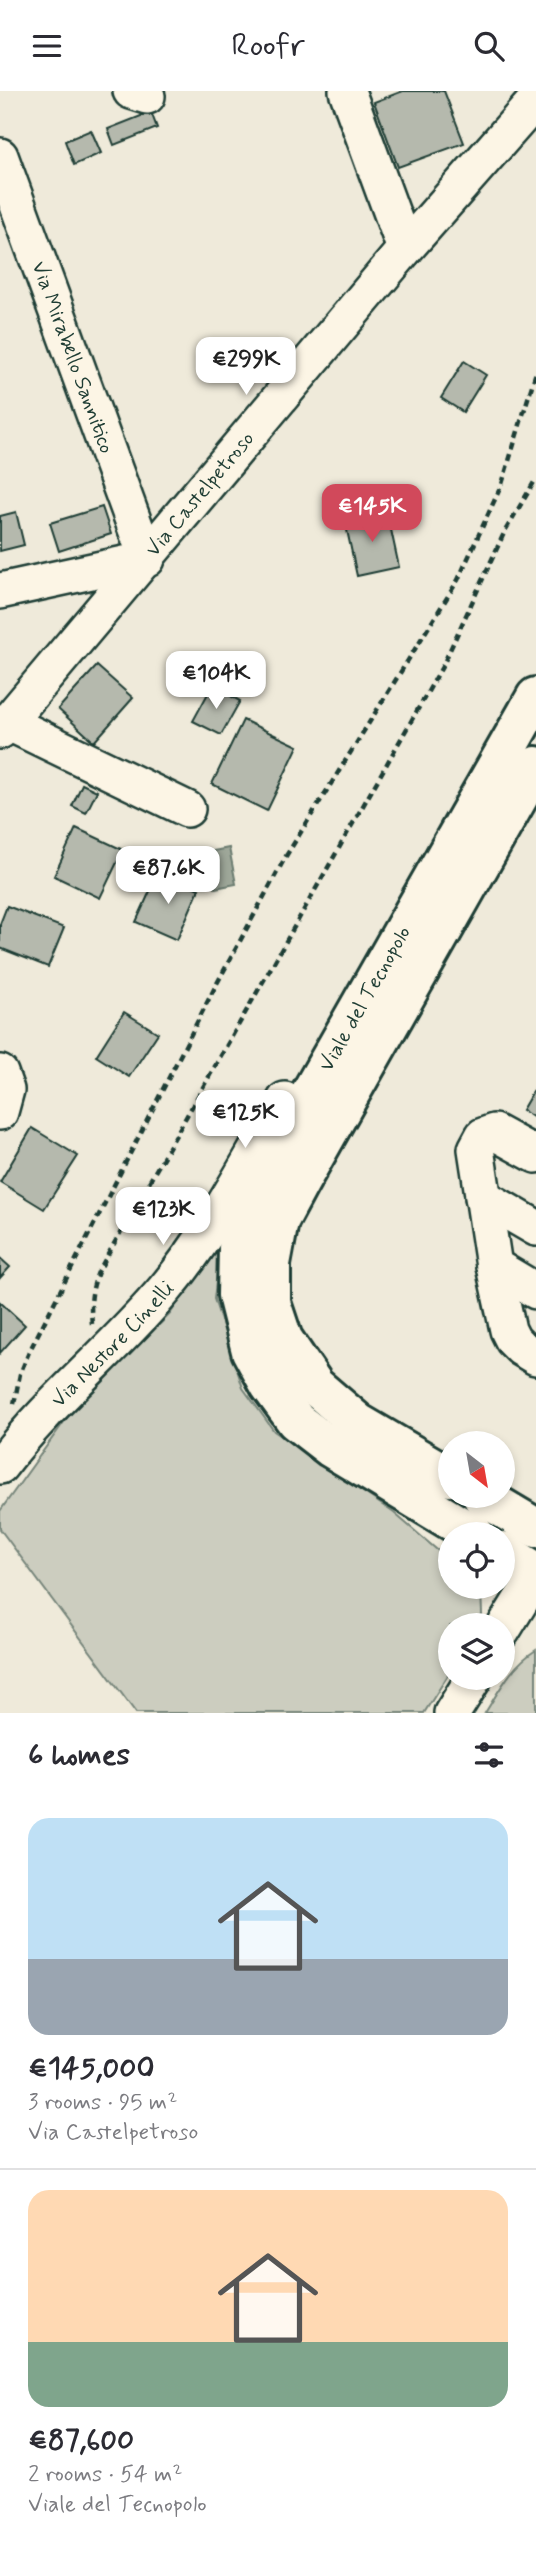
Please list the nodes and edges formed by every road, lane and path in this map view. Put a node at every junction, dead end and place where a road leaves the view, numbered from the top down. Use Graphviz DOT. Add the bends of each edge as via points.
graph roads {
  1 [pos="347,91"];
  2 [pos="536,100"];
  3 [pos="0,156"];
  4 [pos="405,249"];
  5 [pos="536,372"];
  6 [pos="536,479"];
  7 [pos="147,559"];
  8 [pos="0,591"];
  9 [pos="536,697"];
  10 [pos="4,727"];
  11 [pos="536,766"];
  12 [pos="187,809"];
  13 [pos="339,1045"];
  14 [pos="0,1073"];
  15 [pos="0,1112"];
  16 [pos="536,1155"];
  17 [pos="483,1197"];
  18 [pos="536,1227"];
  19 [pos="494,1266"];
  20 [pos="536,1291"];
  21 [pos="101,1355"];
  22 [pos="536,1357"];
  23 [pos="4,1460"];
  24 [pos="438,1470"];
  25 [pos="504,1509"];
  26 [pos="453,1522"];
  27 [pos="536,1528"];
  28 [pos="515,1560"];
  29 [pos="536,1574"];
  30 [pos="513,1613"];
  31 [pos="466,1690"];
  32 [pos="452,1713"];
  1 -- 4 [label="street"];
  2 -- 4 [label="street, Via Castelpetroso"];
  3 -- 7 [label="street, Via Mirabello Sannitico"];
  4 -- 7 [label="street, Via Castelpetroso"];
  5 -- 23 [label="path" via="502,484 458,580 286,856 29,1352 20,1374"];
  6 -- 21 [label="path" via="505,531 443,665 99,1272 90,1305"];
  7 -- 8 [label="street"];
  7 -- 10 [label="street, Via Castelpetroso"];
  9 -- 13 [label="main road, Viale del Tecnopolo"];
  10 -- 12 [label="street"];
  11 -- 24 [label="main road, Viale del Tecnopolo" via="279,1221 271,1264 271,1303 283,1339 315,1386 358,1423"];
  13 -- 21 [label="street, Via Nestore Cinelli" via="291,1089 185,1265"];
  13 -- 26 [label="main road, Viale del Tecnopolo" via="249,1201 238,1248 237,1295 251,1351 296,1421 331,1448"];
  14 -- 15 [label="street" via="6,1090"];
  16 -- 17 [label="street" via="494,1132 483,1136 476,1149"];
  17 -- 18 [label="street"];
  17 -- 19 [label="street"];
  19 -- 20 [label="street"];
  19 -- 22 [label="street" via="508,1330 521,1348"];
  21 -- 23 [label="street, Via Nestore Cinelli"];
  25 -- 27 [label="main road"];
  28 -- 29 [label="main road"];
  29 -- 30 [label="street"];
  31 -- 32 [label="street"];
}
